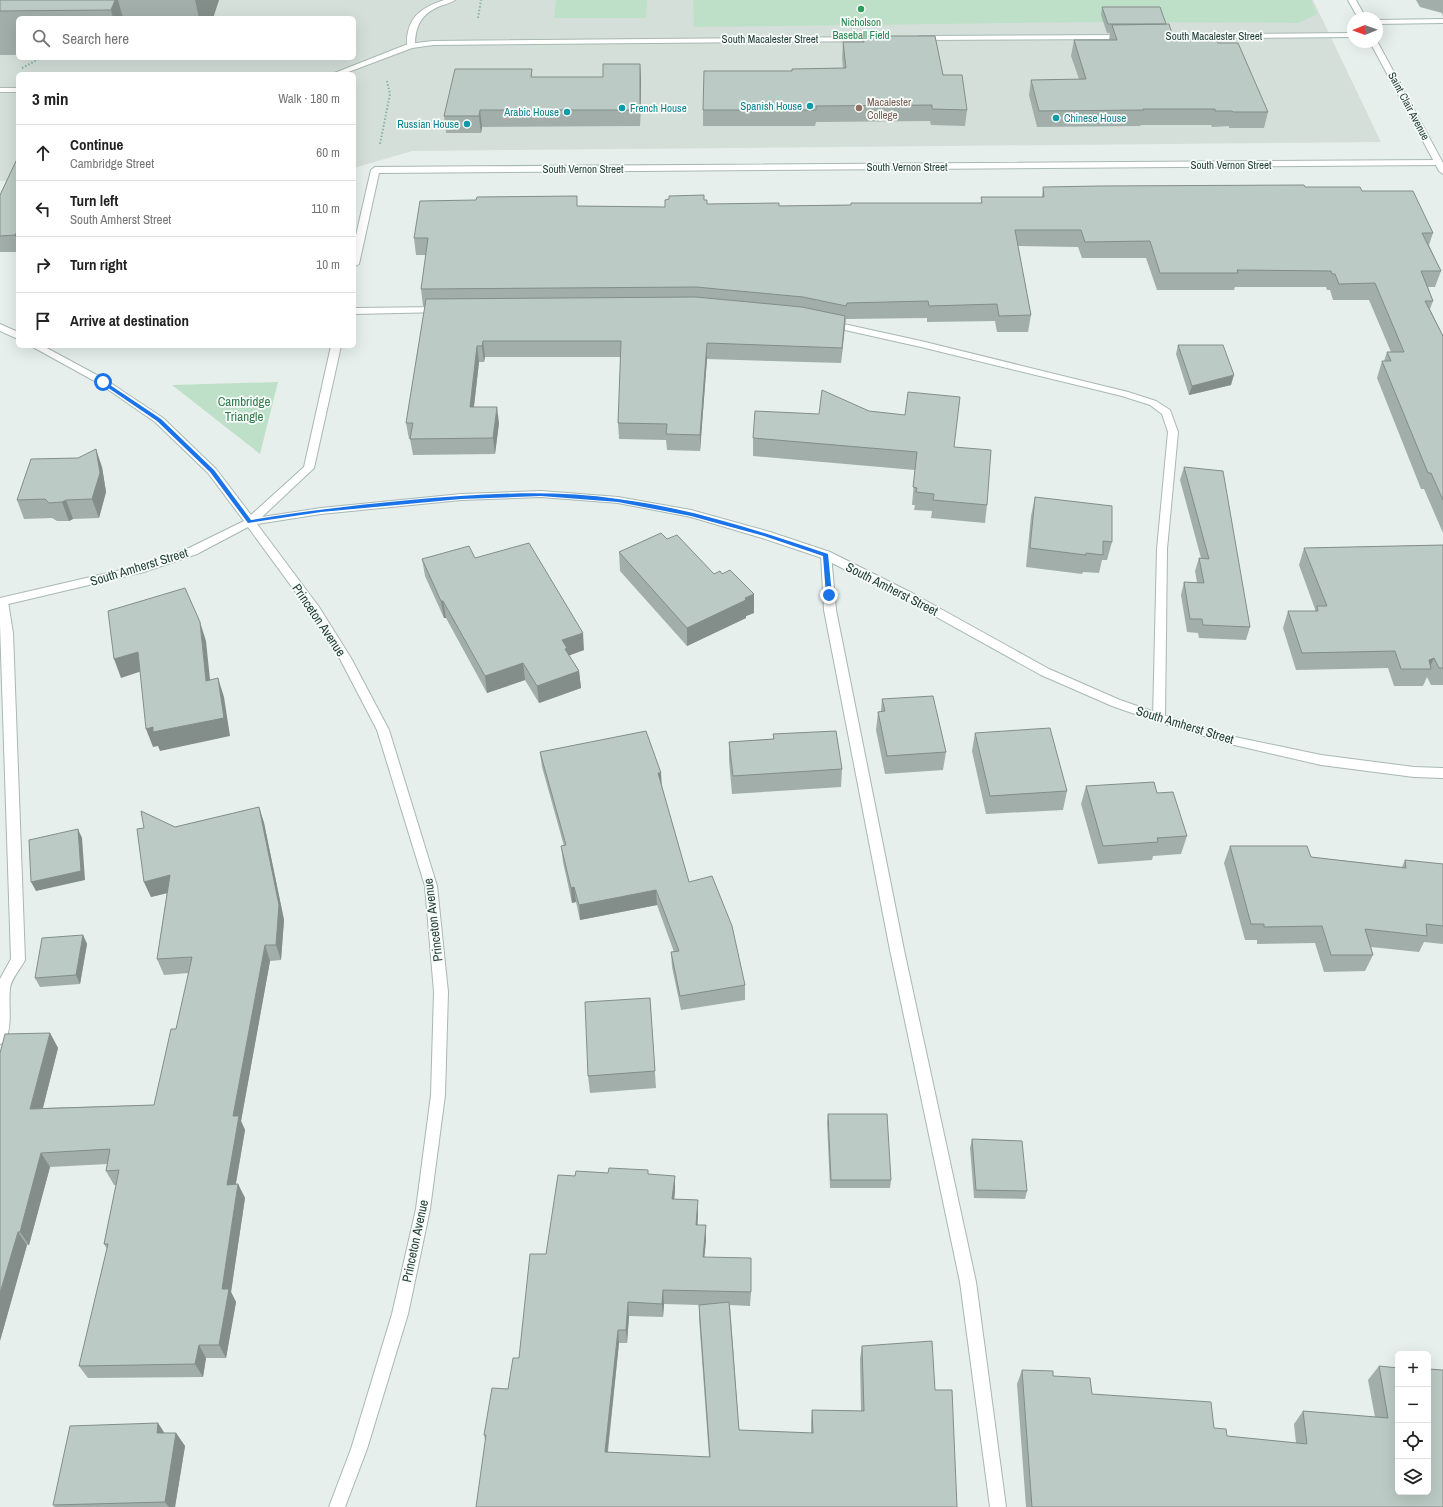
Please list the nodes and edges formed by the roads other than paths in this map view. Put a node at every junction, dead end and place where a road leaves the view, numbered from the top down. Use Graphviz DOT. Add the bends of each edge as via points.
graph roads {
  1 [pos="451,0"];
  2 [pos="1352,0"];
  3 [pos="1359,12"];
  4 [pos="1443,20"];
  5 [pos="1383,22"];
  6 [pos="1347,36"];
  7 [pos="1135,37"];
  8 [pos="1151,37"];
  9 [pos="912,38"];
  10 [pos="888,39"];
  11 [pos="411,46"];
  12 [pos="1377,48"];
  13 [pos="343,72"];
  14 [pos="0,90"];
  15 [pos="16,90"];
  16 [pos="1441,167"];
  17 [pos="356,255"];
  18 [pos="450,310"];
  19 [pos="356,311"];
  20 [pos="817,321"];
  21 [pos="0,327"];
  22 [pos="16,335"];
  23 [pos="40,348"];
  24 [pos="336,348"];
  25 [pos="250,522"];
  26 [pos="826,555"];
  27 [pos="1,602"];
  28 [pos="1159,718"];
  29 [pos="1443,773"];
  30 [pos="1,987"];
  31 [pos="0,1038"];
  32 [pos="337,1507"];
  33 [pos="998,1507"];
  1 -- 11 [label="street" via="428,9 412,24"];
  2 -- 3 [label="street"];
  4 -- 5 [label="street"];
  6 -- 8 [label="street, South Macalester Street"];
  7 -- 9 [label="street"];
  10 -- 11 [label="street, South Macalester Street" via="496,41"];
  11 -- 13 [label="street, South Macalester Street"];
  12 -- 16 [label="street, Saint Clair Avenue"];
  14 -- 15 [label="street"];
  16 -- 17 [label="street, South Vernon Street" via="375,170"];
  18 -- 19 [label="street"];
  20 -- 28 [label="street" via="1125,394 1153,403 1166,412 1173,432 1162,549"];
  21 -- 22 [label="street"];
  23 -- 25 [label="street, Princeton Avenue" via="103,382 159,420 212,471"];
  24 -- 25 [label="street" via="309,468"];
  25 -- 26 [label="street, South Amherst Street" via="321,510 461,497 541,494 618,500 691,514"];
  25 -- 27 [label="street, South Amherst Street" via="192,551 140,569"];
  25 -- 32 [label="street, Princeton Avenue" via="315,610 345,658 383,730 431,886 441,992 438,1095 423,1209 400,1314 360,1449"];
  26 -- 28 [label="street, South Amherst Street" via="908,596 1045,672 1116,703"];
  26 -- 33 [label="street" via="830,610 895,942 968,1282"];
  27 -- 30 [label="street" via="7,632 18,960"];
  28 -- 29 [label="street, South Amherst Street" via="1230,740 1321,760 1414,772"];
  30 -- 31 [label="street" via="4,1020"];
}
